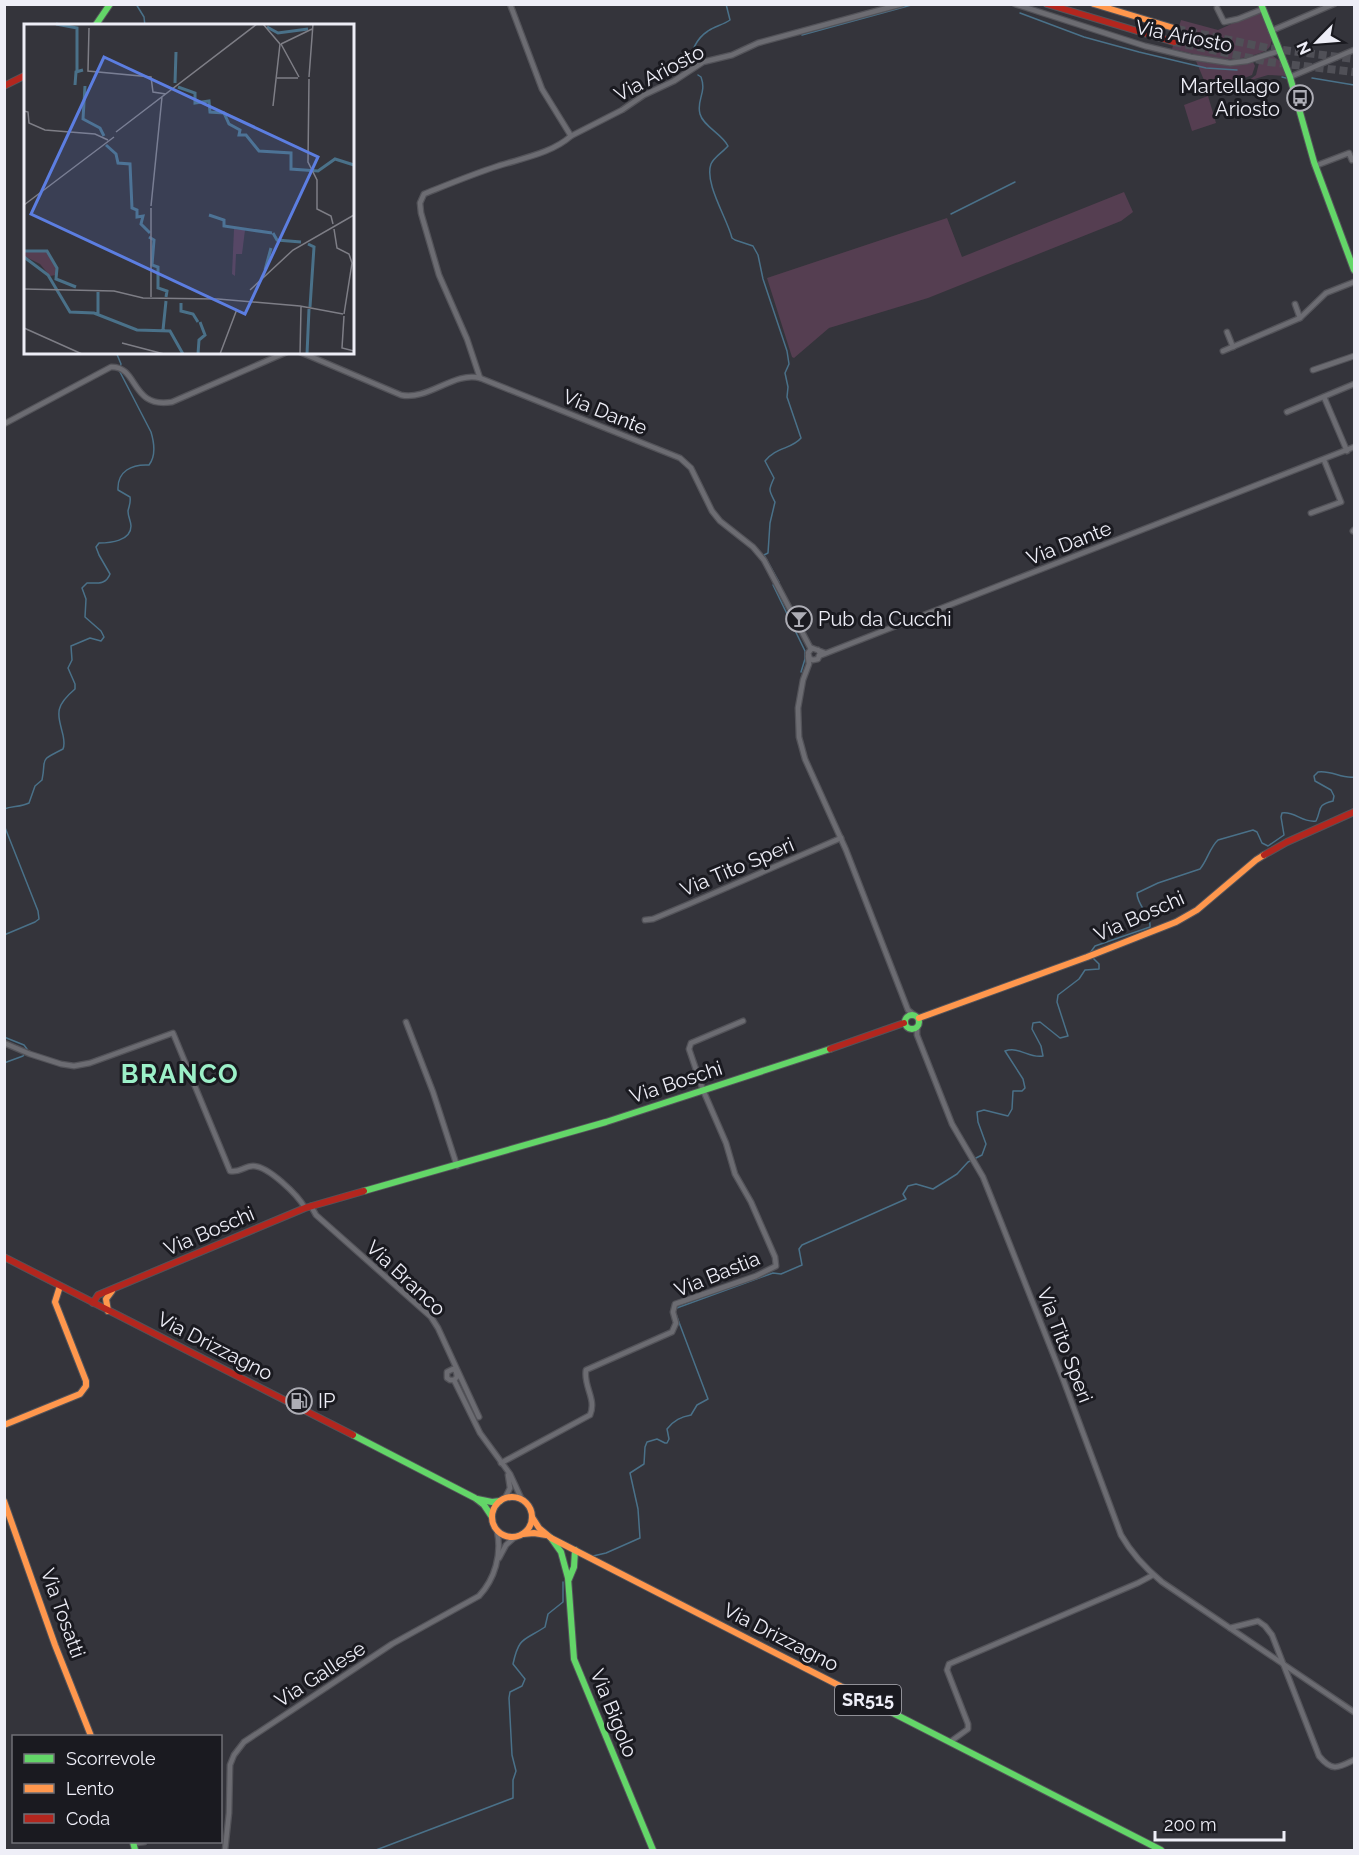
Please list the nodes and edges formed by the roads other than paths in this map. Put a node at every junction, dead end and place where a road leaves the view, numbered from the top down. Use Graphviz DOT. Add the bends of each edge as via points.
graph roads {
  1 [pos="110,4"];
  2 [pos="510,4"];
  3 [pos="902,4"];
  4 [pos="1015,4"];
  5 [pos="1047,4"];
  6 [pos="1094,4"];
  7 [pos="1334,4"];
  8 [pos="1262,7"];
  9 [pos="1217,8"];
  10 [pos="96,24"];
  11 [pos="1178,29"];
  12 [pos="1271,31"];
  13 [pos="1174,42"];
  14 [pos="1354,50"];
  15 [pos="1279,51"];
  16 [pos="24,76"];
  17 [pos="1290,77"];
  18 [pos="4,86"];
  19 [pos="572,136"];
  20 [pos="1352,160"];
  21 [pos="1315,166"];
  22 [pos="1353,262"];
  23 [pos="1354,270"];
  24 [pos="1354,282"];
  25 [pos="1295,304"];
  26 [pos="1300,318"];
  27 [pos="1227,332"];
  28 [pos="1233,347"];
  29 [pos="1223,351"];
  30 [pos="282,354"];
  31 [pos="305,354"];
  32 [pos="1354,356"];
  33 [pos="1313,370"];
  34 [pos="480,378"];
  35 [pos="1354,384"];
  36 [pos="1324,397"];
  37 [pos="1287,412"];
  38 [pos="4,424"];
  39 [pos="1354,447"];
  40 [pos="1347,451"];
  41 [pos="1324,460"];
  42 [pos="1311,513"];
  43 [pos="811,649"];
  44 [pos="818,650"];
  45 [pos="825,653"];
  46 [pos="808,656"];
  47 [pos="817,658"];
  48 [pos="809,664"];
  49 [pos="1354,812"];
  50 [pos="841,838"];
  51 [pos="645,920"];
  52 [pos="910,1016"];
  53 [pos="743,1021"];
  54 [pos="406,1022"];
  55 [pos="914,1028"];
  56 [pos="4,1043"];
  57 [pos="703,1090"];
  58 [pos="457,1166"];
  59 [pos="308,1207"];
  60 [pos="4,1257"];
  61 [pos="60,1286"];
  62 [pos="110,1293"];
  63 [pos="78,1295"];
  64 [pos="98,1295"];
  65 [pos="93,1303"];
  66 [pos="108,1311"];
  67 [pos="454,1380"];
  68 [pos="479,1417"];
  69 [pos="4,1425"];
  70 [pos="501,1463"];
  71 [pos="506,1470"];
  72 [pos="475,1498"];
  73 [pos="503,1500"];
  74 [pos="522,1500"];
  75 [pos="4,1501"];
  76 [pos="492,1517"];
  77 [pos="532,1517"];
  78 [pos="497,1531"];
  79 [pos="523,1534"];
  80 [pos="548,1536"];
  81 [pos="515,1537"];
  82 [pos="575,1550"];
  83 [pos="592,1558"];
  84 [pos="496,1564"];
  85 [pos="574,1567"];
  86 [pos="1153,1575"];
  87 [pos="568,1582"];
  88 [pos="1230,1628"];
  89 [pos="1283,1664"];
  90 [pos="1354,1712"];
  91 [pos="90,1735"];
  92 [pos="950,1742"];
  93 [pos="1354,1760"];
  94 [pos="229,1813"];
  95 [pos="222,1815"];
  96 [pos="225,1851"];
  97 [pos="653,1851"];
  98 [pos="1161,1851"];
  1 -- 10 [label="main road"];
  2 -- 19 [label="street" via="542,89"];
  3 -- 19 [label="street, Via Ariosto" via="703,62"];
  4 -- 15 [label="street, Via Ariosto" via="1191,57 1230,63"];
  5 -- 13 [label="main road"];
  6 -- 11 [label="main road"];
  7 -- 12 [label="street"];
  8 -- 9 [label="street" via="1224,22"];
  8 -- 12 [label="main road"];
  12 -- 15 [label="main road"];
  14 -- 17 [label="street"];
  15 -- 17 [label="main road"];
  16 -- 18 [label="main road"];
  17 -- 21 [label="main road"];
  19 -- 34 [label="street, Via Ariosto" via="556,147 424,194 420,203 439,275"];
  20 -- 21 [label="street" via="1349,153"];
  21 -- 22 [label="main road"];
  22 -- 23 [label="main road"];
  24 -- 26 [label="street" via="1326,293"];
  25 -- 26 [label="street"];
  26 -- 28 [label="street"];
  27 -- 28 [label="street"];
  28 -- 29 [label="street"];
  30 -- 38 [label="street" via="160,404 142,396 120,369 108,368"];
  31 -- 34 [label="street" via="410,397 460,380"];
  32 -- 33 [label="street"];
  34 -- 43 [label="street, Via Dante" via="680,458 691,468 716,516 764,560"];
  35 -- 36 [label="street"];
  36 -- 37 [label="street"];
  36 -- 40 [label="street"];
  39 -- 40 [label="street, Via Dante"];
  40 -- 41 [label="street, Via Dante"];
  41 -- 42 [label="street" via="1341,502"];
  41 -- 45 [label="street, Via Dante"];
  43 -- 44 [label="street"];
  43 -- 46 [label="street"];
  44 -- 45 [label="street"];
  44 -- 47 [label="street"];
  45 -- 47 [label="street, Via Dante"];
  46 -- 47 [label="street" via="812,660"];
  46 -- 48 [label="street"];
  47 -- 48 [label="street"];
  48 -- 50 [label="street" via="798,708 799,737 812,779"];
  49 -- 52 [label="main road, Via Boschi" via="1270,851 1197,910 1176,922 1087,957"];
  50 -- 51 [label="street, Via Tito Speri"];
  50 -- 52 [label="street"];
  52 -- 55 [label="main road" via="907,1027"];
  52 -- 55 [label="main road" via="920,1021"];
  52 -- 57 [label="main road, Via Boschi"];
  53 -- 57 [label="street" via="691,1043 691,1056"];
  54 -- 58 [label="street"];
  55 -- 86 [label="street, Via Tito Speri" via="952,1124 993,1202 1121,1535 1129,1550"];
  56 -- 59 [label="street, Via Branco" via="61,1064 82,1065 173,1033 230,1171 256,1166 273,1173"];
  57 -- 58 [label="main road, Via Boschi"];
  57 -- 70 [label="street, Via Bastia" via="776,1266 675,1304 676,1323 672,1332 586,1370 592,1402 590,1415"];
  58 -- 59 [label="main road, Via Boschi"];
  59 -- 62 [label="main road, Via Boschi"];
  59 -- 68 [label="street, Via Branco" via="431,1317"];
  60 -- 61 [label="main road, Via Drizzagno"];
  61 -- 63 [label="main road, Via Drizzagno"];
  61 -- 69 [label="main road" via="55,1302 86,1386 80,1394"];
  62 -- 64 [label="main road, Via Boschi"];
  62 -- 65 [label="main road, Via Boschi"];
  62 -- 66 [label="main road" via="106,1301"];
  63 -- 64 [label="main road, Via Boschi"];
  63 -- 65 [label="main road, Via Drizzagno"];
  64 -- 65 [label="main road"];
  65 -- 66 [label="main road, Via Drizzagno"];
  66 -- 72 [label="main road, Via Drizzagno"];
  67 -- 70 [label="street" via="480,1433"];
  70 -- 71 [label="street"];
  71 -- 73 [label="street" via="510,1488"];
  71 -- 74 [label="street"];
  72 -- 73 [label="main road, Via Drizzagno"];
  72 -- 76 [label="main road, Via Drizzagno"];
  73 -- 74 [label="main road"];
  73 -- 76 [label="main road"];
  74 -- 77 [label="main road"];
  75 -- 91 [label="main road, Via Tosatti"];
  76 -- 78 [label="main road"];
  77 -- 79 [label="main road"];
  77 -- 80 [label="main road, Via Drizzagno"];
  78 -- 81 [label="main road"];
  78 -- 84 [label="street, Via Gallese" via="500,1540"];
  79 -- 80 [label="main road, Via Drizzagno"];
  79 -- 81 [label="main road"];
  80 -- 82 [label="main road, Via Drizzagno / SR515"];
  80 -- 87 [label="main road, Via Bigolo" via="562,1553"];
  81 -- 84 [label="street, Via Gallese"];
  82 -- 83 [label="main road, Via Drizzagno / SR515"];
  82 -- 85 [label="main road, Via Bigolo"];
  83 -- 85 [label="main road"];
  83 -- 92 [label="main road, Via Drizzagno / SR515"];
  84 -- 94 [label="street, Via Gallese" via="486,1588 470,1602 392,1644 244,1742 232,1760"];
  85 -- 87 [label="main road, Via Bigolo"];
  86 -- 88 [label="street, Via Tito Speri"];
  86 -- 92 [label="street" via="949,1664 947,1670 968,1724 968,1729"];
  87 -- 97 [label="main road, Via Bigolo" via="574,1659"];
  88 -- 89 [label="street, Via Tito Speri"];
  88 -- 89 [label="street" via="1258,1621 1272,1635"];
  89 -- 90 [label="street, Via Tito Speri"];
  89 -- 93 [label="street" via="1319,1756 1333,1768"];
  92 -- 98 [label="main road, Via Drizzagno / SR515"];
  94 -- 95 [label="street"];
  94 -- 96 [label="street, Via Gallese"];
}
